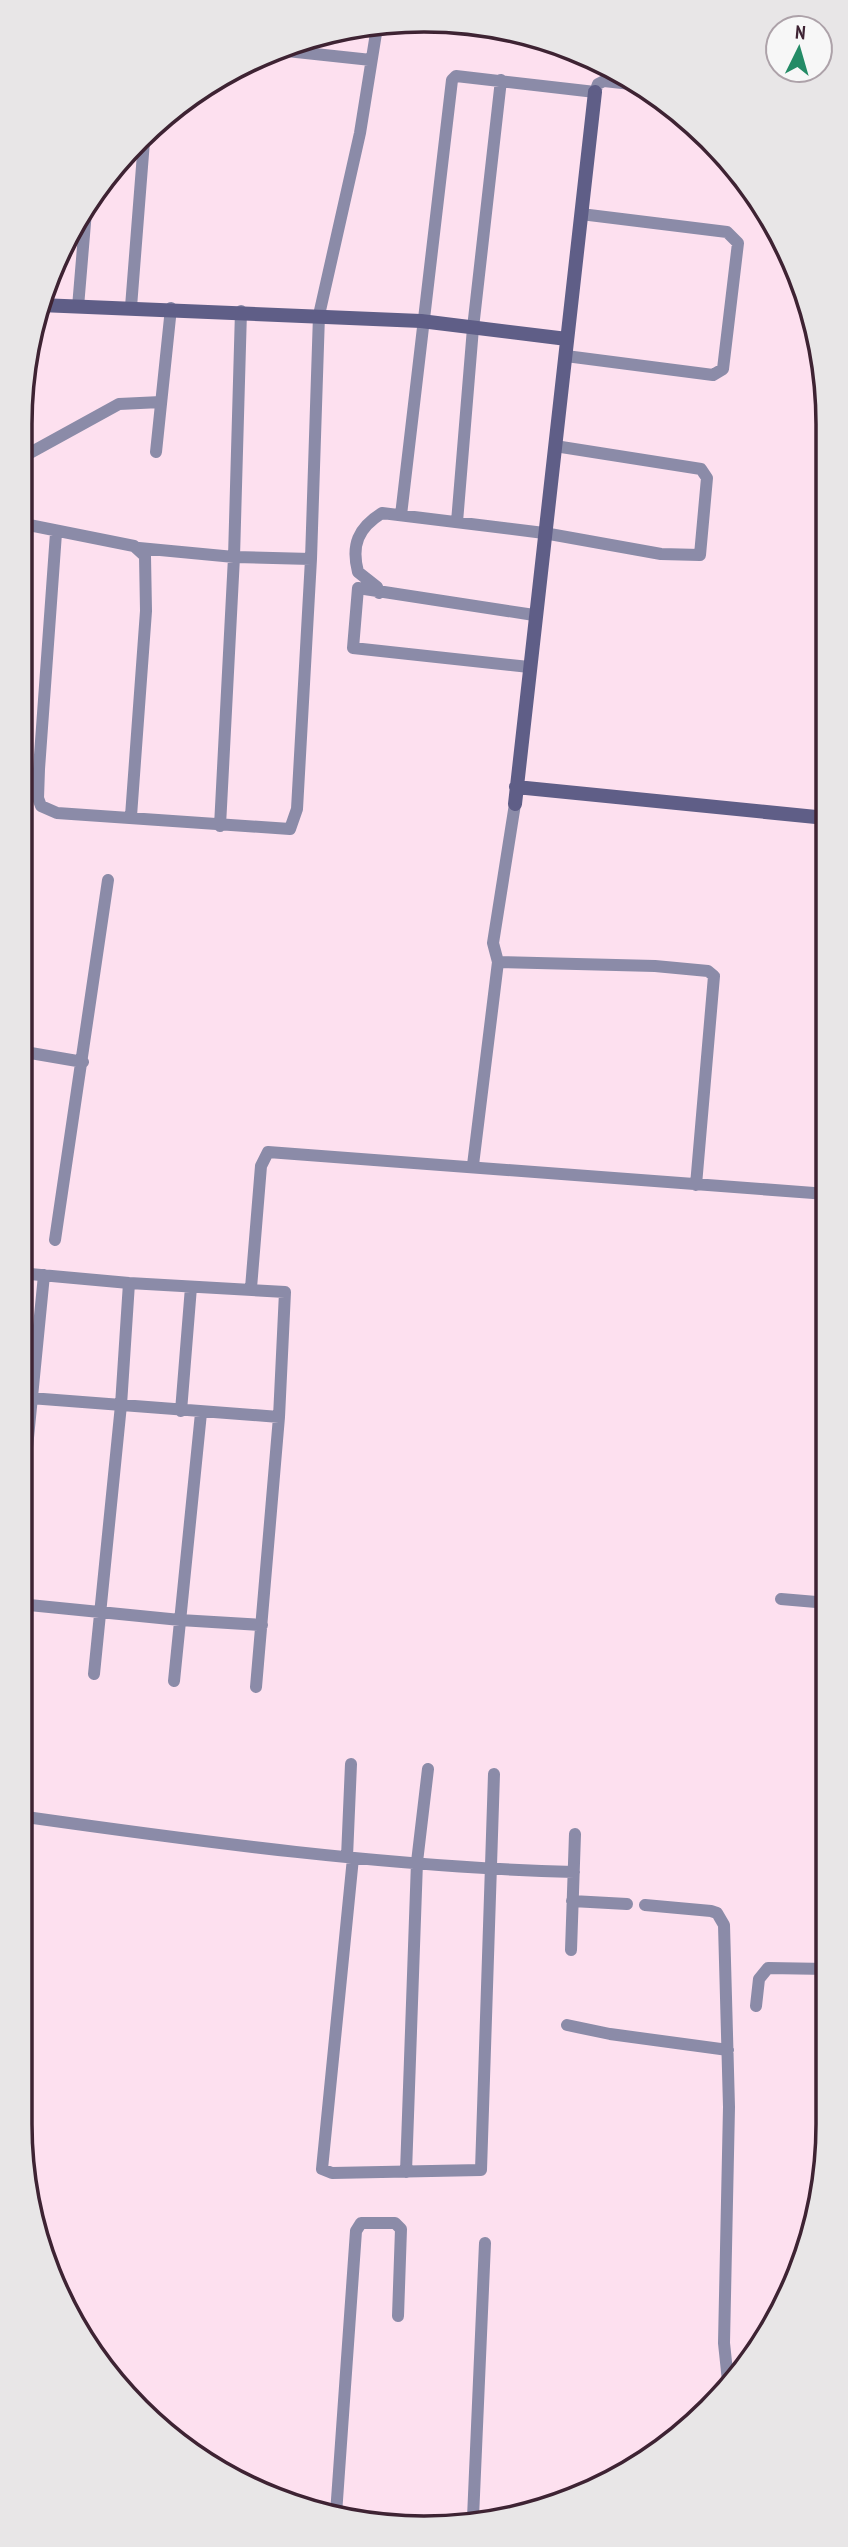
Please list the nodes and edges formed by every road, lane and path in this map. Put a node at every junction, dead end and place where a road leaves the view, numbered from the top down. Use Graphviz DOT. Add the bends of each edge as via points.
graph roads {
  1 [pos="376,35"];
  2 [pos="298,52"];
  3 [pos="371,60"];
  4 [pos="501,80"];
  5 [pos="619,83"];
  6 [pos="595,92"];
  7 [pos="143,149"];
  8 [pos="581,214"];
  9 [pos="85,227"];
  10 [pos="50,306"];
  11 [pos="78,307"];
  12 [pos="131,307"];
  13 [pos="170,308"];
  14 [pos="241,311"];
  15 [pos="319,315"];
  16 [pos="421,321"];
  17 [pos="473,328"];
  18 [pos="567,339"];
  19 [pos="566,356"];
  20 [pos="161,402"];
  21 [pos="555,446"];
  22 [pos="32,452"];
  23 [pos="156,452"];
  24 [pos="401,515"];
  25 [pos="457,522"];
  26 [pos="32,527"];
  27 [pos="56,533"];
  28 [pos="544,533"];
  29 [pos="139,548"];
  30 [pos="234,557"];
  31 [pos="311,559"];
  32 [pos="379,593"];
  33 [pos="534,615"];
  34 [pos="529,667"];
  35 [pos="516,787"];
  36 [pos="515,804"];
  37 [pos="131,816"];
  38 [pos="816,817"];
  39 [pos="220,825"];
  40 [pos="108,880"];
  41 [pos="498,961"];
  42 [pos="32,1053"];
  43 [pos="83,1062"];
  44 [pos="473,1165"];
  45 [pos="696,1185"];
  46 [pos="816,1193"];
  47 [pos="55,1240"];
  48 [pos="32,1274"];
  49 [pos="44,1275"];
  50 [pos="129,1283"];
  51 [pos="191,1287"];
  52 [pos="251,1289"];
  53 [pos="32,1380"];
  54 [pos="32,1398"];
  55 [pos="121,1405"];
  56 [pos="181,1411"];
  57 [pos="201,1413"];
  58 [pos="279,1417"];
  59 [pos="781,1599"];
  60 [pos="816,1602"];
  61 [pos="32,1605"];
  62 [pos="98,1612"];
  63 [pos="180,1620"];
  64 [pos="262,1625"];
  65 [pos="94,1674"];
  66 [pos="174,1681"];
  67 [pos="256,1687"];
  68 [pos="351,1763"];
  69 [pos="428,1769"];
  70 [pos="494,1774"];
  71 [pos="32,1818"];
  72 [pos="575,1833"];
  73 [pos="350,1857"];
  74 [pos="417,1862"];
  75 [pos="491,1870"];
  76 [pos="573,1872"];
  77 [pos="572,1901"];
  78 [pos="627,1904"];
  79 [pos="645,1905"];
  80 [pos="571,1950"];
  81 [pos="816,1969"];
  82 [pos="756,2006"];
  83 [pos="567,2025"];
  84 [pos="729,2050"];
  85 [pos="406,2172"];
  86 [pos="485,2244"];
  87 [pos="398,2316"];
  88 [pos="727,2372"];
  89 [pos="337,2506"];
  90 [pos="473,2512"];
  1 -- 3 [label="street"];
  2 -- 3 [label="street"];
  3 -- 15 [label="street" via="360,132"];
  4 -- 6 [label="street"];
  4 -- 16 [label="street" via="456,76 452,80"];
  4 -- 17 [label="street"];
  5 -- 6 [label="street" via="600,82"];
  6 -- 8 [label="street"];
  7 -- 12 [label="street"];
  8 -- 18 [label="street"];
  8 -- 19 [label="street" via="727,232 738,243 720,373"];
  9 -- 11 [label="street"];
  10 -- 11 [label="street"];
  11 -- 12 [label="street"];
  12 -- 13 [label="street"];
  13 -- 14 [label="street"];
  13 -- 20 [label="street"];
  14 -- 15 [label="street"];
  14 -- 30 [label="street"];
  15 -- 16 [label="street"];
  15 -- 31 [label="street"];
  16 -- 17 [label="street"];
  16 -- 24 [label="street"];
  17 -- 18 [label="street"];
  17 -- 25 [label="street"];
  18 -- 19 [label="street"];
  19 -- 21 [label="street"];
  20 -- 22 [label="street" via="118,404"];
  20 -- 23 [label="street"];
  21 -- 28 [label="street"];
  21 -- 28 [label="street" via="701,469 707,478 700,555 661,554"];
  24 -- 25 [label="street"];
  24 -- 32 [label="street" via="382,513 372,519 354,548 358,572"];
  25 -- 28 [label="street"];
  26 -- 27 [label="street"];
  27 -- 29 [label="street"];
  27 -- 37 [label="street" via="38,798 45,808 57,813"];
  28 -- 33 [label="street"];
  29 -- 30 [label="street"];
  29 -- 37 [label="street" via="147,570 146,611"];
  30 -- 31 [label="street"];
  30 -- 39 [label="street"];
  31 -- 39 [label="street" via="293,826 285,831"];
  32 -- 33 [label="street"];
  32 -- 34 [label="street" via="358,589 353,648"];
  33 -- 34 [label="street"];
  34 -- 35 [label="street"];
  35 -- 36 [label="street"];
  35 -- 38 [label="street"];
  36 -- 41 [label="street" via="493,943"];
  37 -- 39 [label="street"];
  40 -- 43 [label="street"];
  41 -- 44 [label="street"];
  41 -- 45 [label="street" via="655,966 708,971 714,976"];
  42 -- 43 [label="street"];
  43 -- 47 [label="street"];
  44 -- 45 [label="street"];
  44 -- 52 [label="street" via="268,1152 261,1167"];
  45 -- 46 [label="street"];
  48 -- 49 [label="street"];
  49 -- 50 [label="street"];
  49 -- 53 [label="street"];
  50 -- 51 [label="street"];
  50 -- 55 [label="street"];
  51 -- 52 [label="street"];
  51 -- 56 [label="street"];
  52 -- 58 [label="street" via="281,1290 287,1297"];
  54 -- 55 [label="street"];
  55 -- 56 [label="street"];
  55 -- 62 [label="street"];
  56 -- 57 [label="street"];
  57 -- 58 [label="street"];
  57 -- 63 [label="street"];
  58 -- 64 [label="street"];
  59 -- 60 [label="street"];
  61 -- 62 [label="street"];
  62 -- 63 [label="street"];
  62 -- 65 [label="street"];
  63 -- 64 [label="street"];
  63 -- 66 [label="street"];
  64 -- 67 [label="street"];
  68 -- 73 [label="street"];
  69 -- 74 [label="street"];
  70 -- 75 [label="street"];
  71 -- 73 [label="street"];
  72 -- 76 [label="street"];
  73 -- 74 [label="street"];
  73 -- 85 [label="street" via="322,2169 332,2173"];
  74 -- 75 [label="street"];
  74 -- 85 [label="street"];
  75 -- 76 [label="street"];
  75 -- 85 [label="street" via="482,2167 477,2172"];
  76 -- 77 [label="street"];
  77 -- 78 [label="street"];
  77 -- 80 [label="street"];
  79 -- 84 [label="street" via="711,1911 722,1918"];
  81 -- 82 [label="street" via="768,1968 759,1979"];
  83 -- 84 [label="street"];
  84 -- 88 [label="street"];
  86 -- 90 [label="street"];
  87 -- 89 [label="street" via="401,2229 395,2223 361,2223 356,2231"];
}
